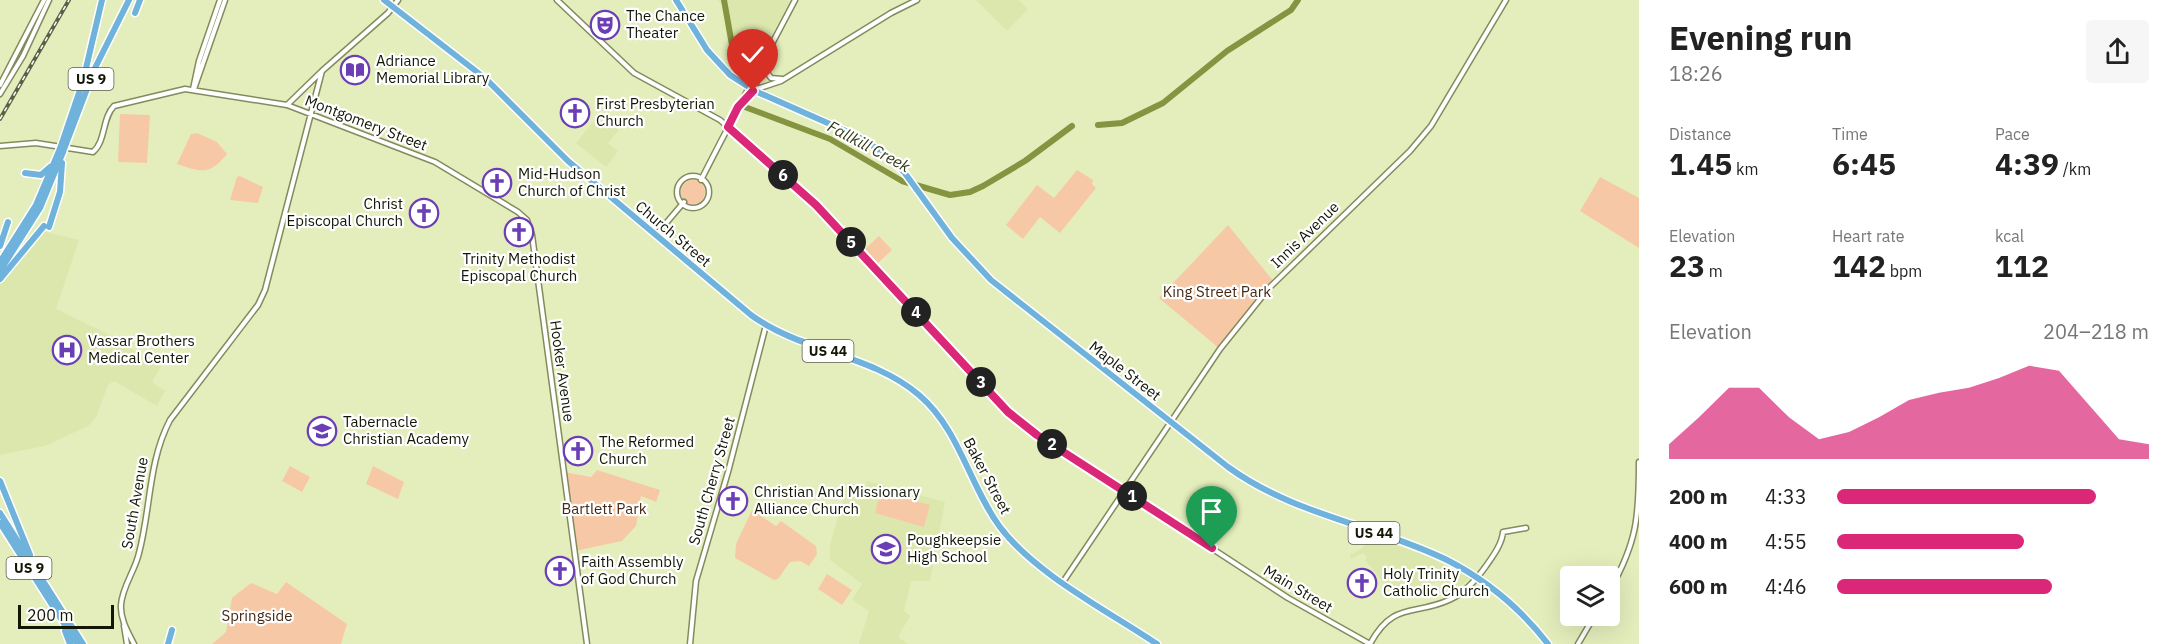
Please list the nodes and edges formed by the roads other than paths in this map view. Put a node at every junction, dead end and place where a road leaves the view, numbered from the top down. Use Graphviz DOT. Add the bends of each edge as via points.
graph roads {
  1 [pos="44,0"];
  2 [pos="49,0"];
  3 [pos="102,0"];
  4 [pos="129,0"];
  5 [pos="140,0"];
  6 [pos="222,0"];
  7 [pos="384,0"];
  8 [pos="398,0"];
  9 [pos="557,0"];
  10 [pos="676,0"];
  11 [pos="795,0"];
  12 [pos="917,0"];
  13 [pos="1506,0"];
  14 [pos="393,7"];
  15 [pos="135,12"];
  16 [pos="763,63"];
  17 [pos="321,72"];
  18 [pos="730,75"];
  19 [pos="756,75"];
  20 [pos="786,77"];
  21 [pos="771,84"];
  22 [pos="0,85"];
  23 [pos="194,89"];
  24 [pos="751,89"];
  25 [pos="0,94"];
  26 [pos="768,97"];
  27 [pos="287,105"];
  28 [pos="311,113"];
  29 [pos="728,127"];
  30 [pos="64,143"];
  31 [pos="0,146"];
  32 [pos="60,152"];
  33 [pos="26,173"];
  34 [pos="701,180"];
  35 [pos="684,202"];
  36 [pos="518,212"];
  37 [pos="8,222"];
  38 [pos="656,235"];
  39 [pos="0,246"];
  40 [pos="0,262"];
  41 [pos="0,271"];
  42 [pos="0,279"];
  43 [pos="766,325"];
  44 [pos="890,376"];
  45 [pos="1171,422"];
  46 [pos="1639,462"];
  47 [pos="0,481"];
  48 [pos="1124,491"];
  49 [pos="0,513"];
  50 [pos="0,523"];
  51 [pos="1526,528"];
  52 [pos="36,569"];
  53 [pos="1620,571"];
  54 [pos="1477,578"];
  55 [pos="1064,582"];
  56 [pos="58,614"];
  57 [pos="122,616"];
  58 [pos="1589,626"];
  59 [pos="172,630"];
  60 [pos="70,644"];
  61 [pos="77,644"];
  62 [pos="83,644"];
  63 [pos="127,644"];
  64 [pos="134,644"];
  65 [pos="168,644"];
  66 [pos="587,644"];
  67 [pos="690,644"];
  68 [pos="1157,644"];
  69 [pos="1370,644"];
  70 [pos="1548,644"];
  71 [pos="1578,644"];
  1 -- 22 [label="street"];
  2 -- 25 [label="street"];
  3 -- 30 [label="highway, US 9"];
  4 -- 30 [label="highway, US 9"];
  5 -- 15 [label="highway"];
  6 -- 23 [label="street"];
  7 -- 14 [label="highway, Church Street / US 44"];
  8 -- 14 [label="street"];
  9 -- 29 [label="street, Main Street" via="634,73 712,114"];
  10 -- 18 [label="highway, US 44" via="706,50"];
  11 -- 16 [label="street"];
  12 -- 20 [label="street"];
  13 -- 45 [label="street, Innis Avenue" via="1422,139 1274,282 1220,349"];
  14 -- 17 [label="street"];
  14 -- 38 [label="highway, Church Street / US 44" via="490,83 568,161"];
  16 -- 19 [label="street"];
  16 -- 20 [label="street" via="768,76 777,80"];
  16 -- 24 [label="street"];
  17 -- 27 [label="street"];
  17 -- 28 [label="street, South Avenue"];
  18 -- 19 [label="street" via="748,81"];
  18 -- 24 [label="highway, US 44"];
  19 -- 24 [label="street"];
  20 -- 21 [label="street"];
  21 -- 24 [label="street"];
  21 -- 26 [label="street" via="765,88"];
  23 -- 27 [label="street, Montgomery Street"];
  23 -- 31 [label="street" via="114,106 107,115 98,147 91,152 39,143"];
  24 -- 26 [label="highway, US 44"];
  24 -- 29 [label="street"];
  26 -- 45 [label="highway, Maple Street / US 44" via="875,146 911,180 973,262 1009,295"];
  27 -- 28 [label="street, Montgomery Street"];
  28 -- 36 [label="street, Montgomery Street" via="435,162"];
  28 -- 57 [label="street, South Avenue" via="266,290 170,420 163,436 151,474 139,553 122,601"];
  29 -- 34 [label="street"];
  29 -- 48 [label="street, Main Street" via="816,205 1008,412"];
  30 -- 32 [label="highway, US 9, bridge"];
  32 -- 33 [label="highway" via="43,174"];
  32 -- 40 [label="highway, US 9" via="36,205"];
  32 -- 41 [label="highway, US 9" via="40,208"];
  32 -- 42 [label="highway" via="60,192 46,227"];
  34 -- 35 [label="street" via="689,176 679,187 677,194"];
  34 -- 35 [label="street" via="710,189 708,196 696,209"];
  35 -- 38 [label="street"];
  36 -- 66 [label="street, Hooker Avenue" via="527,220 532,235"];
  37 -- 39 [label="highway"];
  38 -- 43 [label="highway, Church Street / US 44"];
  43 -- 44 [label="highway, Church Street / US 44"];
  43 -- 67 [label="street, South Cherry Street" via="696,581"];
  44 -- 55 [label="highway, Baker Street / US 44" via="917,394 942,420 987,508 1007,536"];
  45 -- 48 [label="street, Innis Avenue"];
  45 -- 54 [label="highway, Maple Street / US 44" via="1233,471 1268,491 1311,512 1426,551"];
  46 -- 53 [label="street" via="1635,536"];
  47 -- 52 [label="highway"];
  48 -- 55 [label="street, Innis Avenue"];
  48 -- 69 [label="street, Main Street" via="1308,610"];
  49 -- 52 [label="highway, US 9"];
  50 -- 56 [label="highway, US 9"];
  51 -- 54 [label="street" via="1503,532"];
  52 -- 62 [label="highway, US 9"];
  54 -- 69 [label="street" via="1452,599 1395,616"];
  54 -- 70 [label="highway, US 44" via="1512,605"];
  55 -- 68 [label="highway, Baker Street / US 44"];
  56 -- 60 [label="highway"];
  56 -- 61 [label="highway, US 9"];
  57 -- 63 [label="street"];
  57 -- 64 [label="street"];
  58 -- 71 [label="street"];
  59 -- 65 [label="highway"];
}
